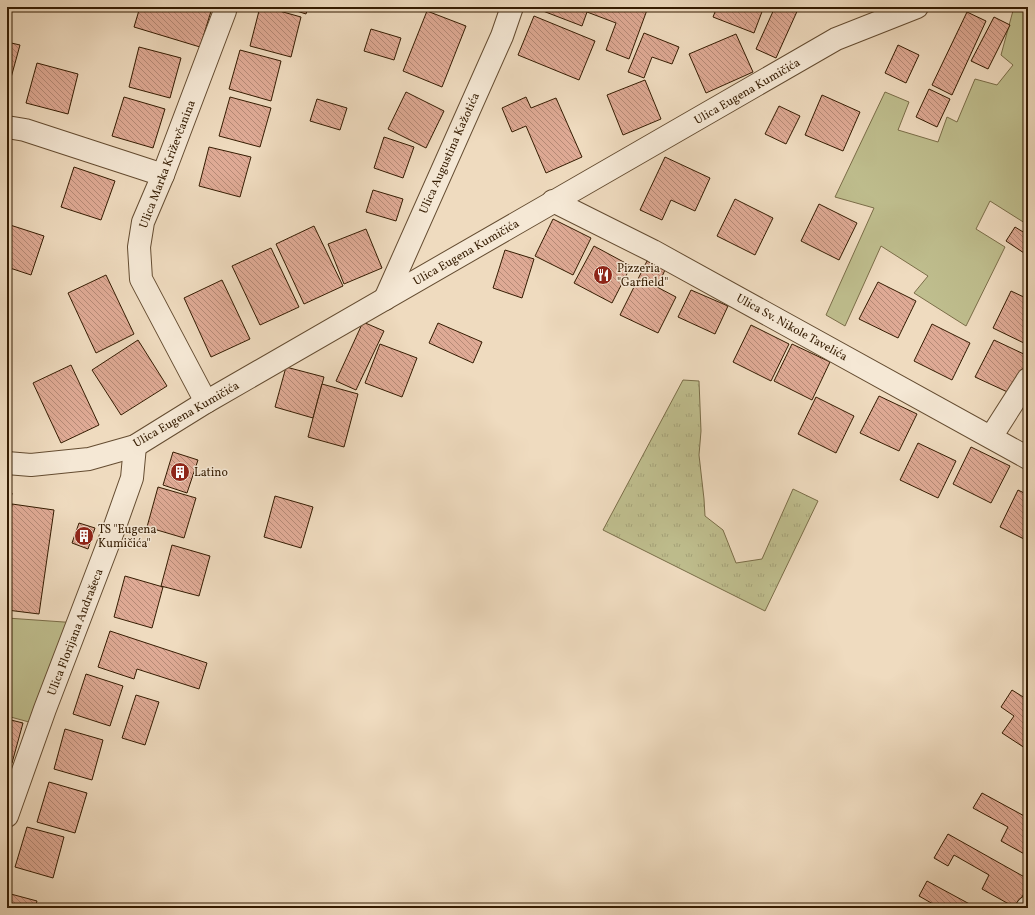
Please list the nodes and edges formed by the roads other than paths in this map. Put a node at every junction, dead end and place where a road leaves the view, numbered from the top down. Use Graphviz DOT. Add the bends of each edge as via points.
graph roads {
  1 [pos="512,7"];
  2 [pos="917,7"];
  3 [pos="225,11"];
  4 [pos="7,127"];
  5 [pos="163,174"];
  6 [pos="553,201"];
  7 [pos="384,299"];
  8 [pos="1028,379"];
  9 [pos="206,402"];
  10 [pos="991,437"];
  11 [pos="135,446"];
  12 [pos="1028,458"];
  13 [pos="7,463"];
  14 [pos="7,816"];
  1 -- 7 [label="street, Ulica Augustina Kažotića" via="502,36"];
  2 -- 6 [label="street, Ulica Eugena Kumičića" via="836,39"];
  3 -- 5 [label="street, Ulica Marka Križevčanina"];
  4 -- 5 [label="street" via="25,130"];
  5 -- 9 [label="street, Ulica Marka Križevčanina" via="143,222 139,247 141,279"];
  6 -- 7 [label="street, Ulica Eugena Kumičića"];
  6 -- 10 [label="street, Ulica Sv. Nikole Tavelića" via="653,251"];
  7 -- 9 [label="street, Ulica Eugena Kumičića"];
  8 -- 10 [label="street"];
  9 -- 11 [label="street, Ulica Eugena Kumičića"];
  10 -- 12 [label="street, Ulica Sv. Nikole Tavelića"];
  11 -- 13 [label="street, Ulica Eugena Kumičića" via="89,460 31,465"];
  11 -- 14 [label="street, Ulica Florijana Andrašeca" via="132,478"];
}
